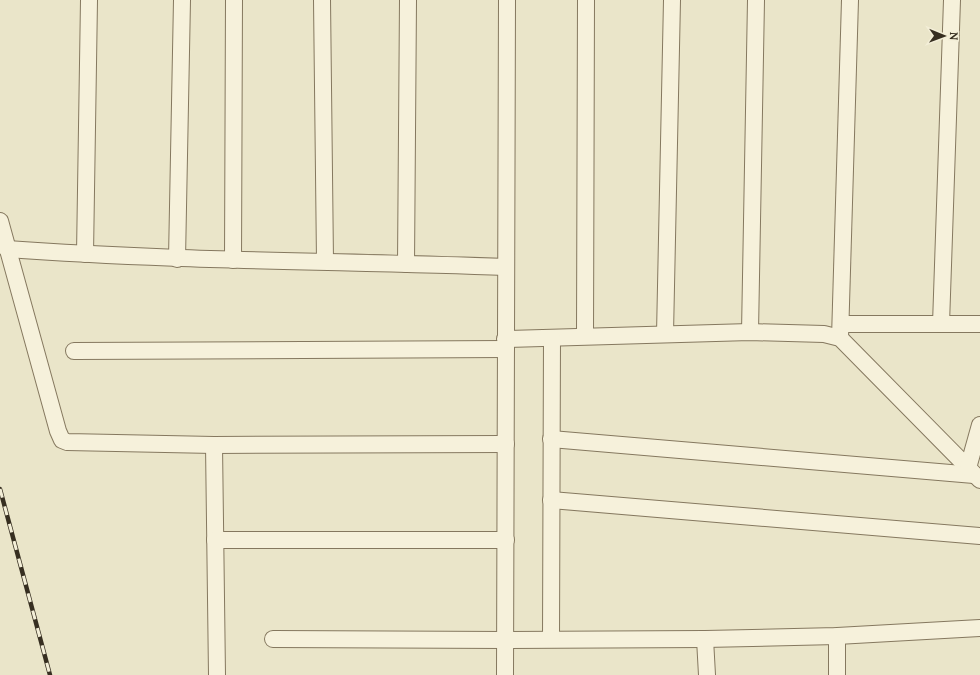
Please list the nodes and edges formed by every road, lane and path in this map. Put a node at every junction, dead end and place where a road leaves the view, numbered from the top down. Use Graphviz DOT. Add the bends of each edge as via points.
graph roads {
  1 [pos="89,0"];
  2 [pos="182,0"];
  3 [pos="234,0"];
  4 [pos="322,0"];
  5 [pos="408,0"];
  6 [pos="507,0"];
  7 [pos="586,0"];
  8 [pos="672,0"];
  9 [pos="756,0"];
  10 [pos="850,0"];
  11 [pos="952,0"];
  12 [pos="0,221"];
  13 [pos="7,249"];
  14 [pos="85,254"];
  15 [pos="177,259"];
  16 [pos="233,260"];
  17 [pos="325,261"];
  18 [pos="406,264"];
  19 [pos="506,267"];
  20 [pos="942,324"];
  21 [pos="980,324"];
  22 [pos="840,331"];
  23 [pos="750,332"];
  24 [pos="665,334"];
  25 [pos="585,336"];
  26 [pos="552,338"];
  27 [pos="506,344"];
  28 [pos="74,351"];
  29 [pos="980,425"];
  30 [pos="551,440"];
  31 [pos="506,444"];
  32 [pos="214,445"];
  33 [pos="974,474"];
  34 [pos="551,500"];
  35 [pos="980,536"];
  36 [pos="215,540"];
  37 [pos="506,540"];
  38 [pos="980,628"];
  39 [pos="837,636"];
  40 [pos="273,639"];
  41 [pos="551,639"];
  42 [pos="705,639"];
  43 [pos="505,640"];
  44 [pos="217,675"];
  45 [pos="505,675"];
  46 [pos="707,675"];
  47 [pos="837,675"];
  1 -- 14 [label="street"];
  2 -- 15 [label="street"];
  3 -- 16 [label="street"];
  4 -- 17 [label="street"];
  5 -- 18 [label="street"];
  6 -- 19 [label="street"];
  7 -- 25 [label="street"];
  8 -- 24 [label="street"];
  9 -- 23 [label="street"];
  10 -- 22 [label="street"];
  11 -- 20 [label="street"];
  12 -- 13 [label="street"];
  13 -- 14 [label="street"];
  13 -- 32 [label="street" via="62,440"];
  14 -- 15 [label="street"];
  15 -- 16 [label="street"];
  16 -- 17 [label="street"];
  17 -- 18 [label="street"];
  18 -- 19 [label="street"];
  19 -- 27 [label="street"];
  20 -- 21 [label="street"];
  20 -- 22 [label="street"];
  22 -- 23 [label="street" via="824,334"];
  22 -- 33 [label="street"];
  23 -- 24 [label="street"];
  24 -- 25 [label="street"];
  25 -- 26 [label="street"];
  26 -- 27 [label="street"];
  26 -- 30 [label="street"];
  27 -- 28 [label="street"];
  27 -- 31 [label="street"];
  29 -- 33 [label="street"];
  30 -- 33 [label="street"];
  30 -- 34 [label="street"];
  31 -- 32 [label="street"];
  31 -- 37 [label="street"];
  32 -- 36 [label="street"];
  34 -- 35 [label="street"];
  34 -- 41 [label="street"];
  36 -- 37 [label="street"];
  36 -- 44 [label="street"];
  37 -- 43 [label="street"];
  38 -- 39 [label="street"];
  39 -- 42 [label="street"];
  39 -- 47 [label="street"];
  40 -- 43 [label="street"];
  41 -- 42 [label="street"];
  41 -- 43 [label="street"];
  42 -- 46 [label="street"];
  43 -- 45 [label="street"];
}
